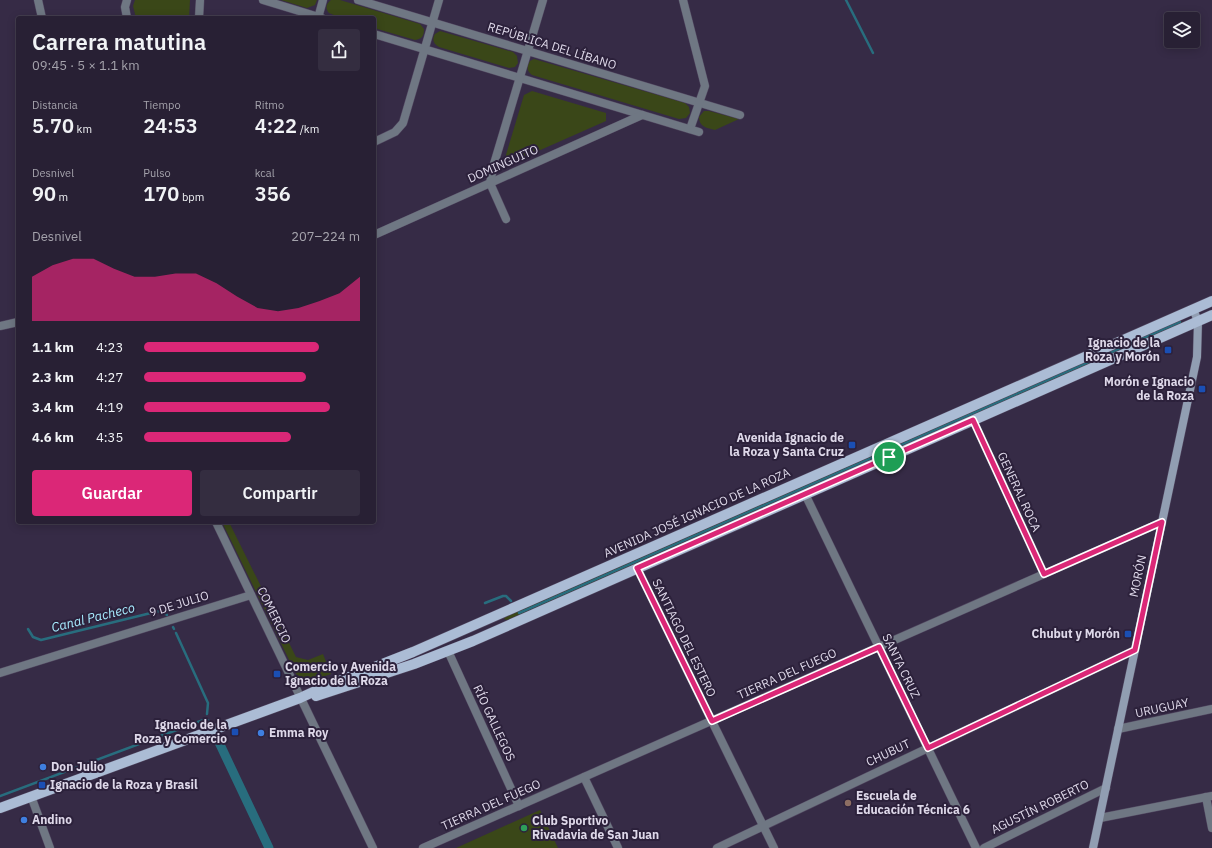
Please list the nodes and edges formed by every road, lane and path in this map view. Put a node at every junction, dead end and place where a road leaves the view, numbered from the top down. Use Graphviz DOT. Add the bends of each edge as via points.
graph roads {
  1 [pos="38,0"];
  2 [pos="127,0"];
  3 [pos="200,0"];
  4 [pos="263,0"];
  5 [pos="323,0"];
  6 [pos="358,0"];
  7 [pos="439,0"];
  8 [pos="543,0"];
  9 [pos="683,0"];
  10 [pos="42,16"];
  11 [pos="127,16"];
  12 [pos="199,16"];
  13 [pos="313,16"];
  14 [pos="319,16"];
  15 [pos="432,22"];
  16 [pos="376,35"];
  17 [pos="424,49"];
  18 [pos="527,51"];
  19 [pos="519,77"];
  20 [pos="699,102"];
  21 [pos="642,115"];
  22 [pos="740,115"];
  23 [pos="690,129"];
  24 [pos="699,132"];
  25 [pos="376,141"];
  26 [pos="490,183"];
  27 [pos="506,219"];
  28 [pos="376,234"];
  29 [pos="1212,301"];
  30 [pos="1193,309"];
  31 [pos="1212,315"];
  32 [pos="1198,321"];
  33 [pos="16,322"];
  34 [pos="0,326"];
  35 [pos="973,420"];
  36 [pos="805,494"];
  37 [pos="1162,522"];
  38 [pos="217,524"];
  39 [pos="637,568"];
  40 [pos="1044,574"];
  41 [pos="252,595"];
  42 [pos="879,647"];
  43 [pos="1135,650"];
  44 [pos="448,651"];
  45 [pos="0,673"];
  46 [pos="300,698"];
  47 [pos="1212,709"];
  48 [pos="712,721"];
  49 [pos="1118,729"];
  50 [pos="928,748"];
  51 [pos="584,777"];
  52 [pos="1106,788"];
  53 [pos="31,796"];
  54 [pos="1209,796"];
  55 [pos="519,806"];
  56 [pos="0,808"];
  57 [pos="1100,818"];
  58 [pos="763,826"];
  59 [pos="1212,828"];
  60 [pos="988,847"];
  61 [pos="50,848"];
  62 [pos="373,848"];
  63 [pos="423,848"];
  64 [pos="618,848"];
  65 [pos="717,848"];
  66 [pos="774,848"];
  67 [pos="976,848"];
  68 [pos="1093,848"];
  1 -- 10 [label="street"];
  2 -- 11 [label="street"];
  3 -- 12 [label="street"];
  4 -- 13 [label="street"];
  5 -- 14 [label="street"];
  6 -- 15 [label="street, REPÚBLICA DEL LÍBANO"];
  7 -- 15 [label="street"];
  8 -- 18 [label="street"];
  9 -- 20 [label="street" via="705,86"];
  15 -- 17 [label="street"];
  15 -- 18 [label="street, REPÚBLICA DEL LÍBANO"];
  16 -- 17 [label="street"];
  17 -- 19 [label="street"];
  17 -- 25 [label="street" via="405,118 399,129"];
  18 -- 19 [label="street"];
  18 -- 20 [label="street, REPÚBLICA DEL LÍBANO"];
  19 -- 21 [label="street"];
  19 -- 26 [label="street"];
  20 -- 22 [label="street, REPÚBLICA DEL LÍBANO"];
  20 -- 23 [label="street"];
  21 -- 23 [label="street"];
  21 -- 26 [label="street, DOMINGUITO"];
  23 -- 24 [label="street"];
  26 -- 27 [label="street"];
  26 -- 28 [label="street, DOMINGUITO"];
  29 -- 30 [label="main road, AVENIDA JOSÉ IGNACIO DE LA ROZA"];
  30 -- 32 [label="street, MORÓN"];
  30 -- 46 [label="main road, AVENIDA JOSÉ IGNACIO DE LA ROZA" via="440,641"];
  31 -- 32 [label="main road, AVENIDA JOSÉ IGNACIO DE LA ROZA"];
  32 -- 35 [label="main road, AVENIDA JOSÉ IGNACIO DE LA ROZA"];
  32 -- 37 [label="street, MORÓN" via="1196,357"];
  33 -- 34 [label="street"];
  35 -- 36 [label="main road, AVENIDA JOSÉ IGNACIO DE LA ROZA"];
  35 -- 40 [label="street, GENERAL ROCA"];
  36 -- 39 [label="main road, AVENIDA JOSÉ IGNACIO DE LA ROZA"];
  36 -- 42 [label="street, SANTA CRUZ"];
  37 -- 40 [label="street, TIERRA DEL FUEGO"];
  37 -- 43 [label="street, MORÓN"];
  38 -- 41 [label="street, COMERCIO"];
  39 -- 44 [label="main road, AVENIDA JOSÉ IGNACIO DE LA ROZA"];
  39 -- 48 [label="street, SANTIAGO DEL ESTERO"];
  40 -- 42 [label="street, TIERRA DEL FUEGO"];
  41 -- 45 [label="street, 9 DE JULIO"];
  41 -- 46 [label="street, COMERCIO"];
  42 -- 48 [label="street, TIERRA DEL FUEGO"];
  42 -- 50 [label="street, SANTA CRUZ"];
  43 -- 49 [label="street, MORÓN"];
  43 -- 50 [label="street, CHUBUT"];
  44 -- 46 [label="main road, AVENIDA JOSÉ IGNACIO DE LA ROZA" via="343,688"];
  44 -- 55 [label="street, RÍO GALLEGOS"];
  46 -- 53 [label="main road, AVENIDA JOSÉ IGNACIO DE LA ROZA"];
  46 -- 62 [label="street, COMERCIO"];
  47 -- 49 [label="street, URUGUAY"];
  48 -- 51 [label="street, TIERRA DEL FUEGO"];
  48 -- 58 [label="street, SANTIAGO DEL ESTERO"];
  49 -- 52 [label="street, MORÓN"];
  50 -- 58 [label="street, CHUBUT"];
  50 -- 67 [label="street, SANTA CRUZ"];
  51 -- 55 [label="street, TIERRA DEL FUEGO"];
  51 -- 64 [label="street"];
  52 -- 57 [label="street, MORÓN"];
  52 -- 60 [label="street, AGUSTÍN ROBERTO"];
  53 -- 56 [label="main road, AVENIDA JOSÉ IGNACIO DE LA ROZA"];
  53 -- 61 [label="street"];
  54 -- 57 [label="street"];
  54 -- 59 [label="street"];
  55 -- 63 [label="street, TIERRA DEL FUEGO"];
  57 -- 68 [label="street, MORÓN"];
  58 -- 65 [label="street, CHUBUT"];
  58 -- 66 [label="street, SANTIAGO DEL ESTERO"];
}
